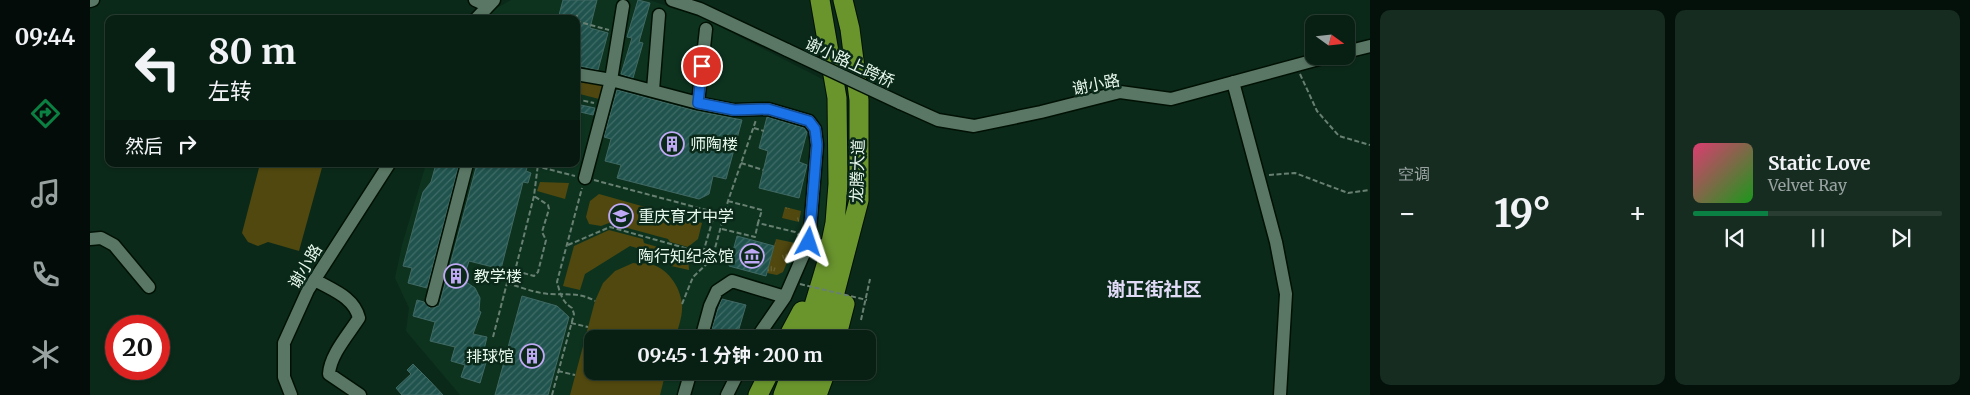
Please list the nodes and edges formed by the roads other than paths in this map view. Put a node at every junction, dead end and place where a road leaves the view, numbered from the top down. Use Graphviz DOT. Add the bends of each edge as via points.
graph roads {
  1 [pos="475,0"];
  2 [pos="672,0"];
  3 [pos="820,0"];
  4 [pos="843,0"];
  5 [pos="491,3"];
  6 [pos="623,6"];
  7 [pos="480,15"];
  8 [pos="659,15"];
  9 [pos="706,29"];
  10 [pos="1370,46"];
  11 [pos="1355,50"];
  12 [pos="1305,63"];
  13 [pos="580,75"];
  14 [pos="611,80"];
  15 [pos="1233,82"];
  16 [pos="653,90"];
  17 [pos="698,103"];
  18 [pos="900,103"];
  19 [pos="387,167"];
  20 [pos="466,167"];
  21 [pos="585,178"];
  22 [pos="858,200"];
  23 [pos="90,239"];
  24 [pos="809,242"];
  25 [pos="829,255"];
  26 [pos="315,280"];
  27 [pos="850,285"];
  28 [pos="149,287"];
  29 [pos="785,297"];
  30 [pos="432,300"];
  31 [pos="802,311"];
  32 [pos="828,320"];
  33 [pos="703,330"];
  34 [pos="762,330"];
  35 [pos="792,330"];
  36 [pos="795,330"];
  37 [pos="807,330"];
  38 [pos="824,330"];
  39 [pos="838,330"];
  40 [pos="842,330"];
  41 [pos="688,380"];
  42 [pos="734,380"];
  43 [pos="766,380"];
  44 [pos="777,380"];
  45 [pos="789,380"];
  46 [pos="807,380"];
  47 [pos="823,380"];
  48 [pos="831,380"];
  49 [pos="291,395"];
  50 [pos="360,395"];
  51 [pos="684,395"];
  52 [pos="727,395"];
  53 [pos="758,395"];
  54 [pos="772,395"];
  55 [pos="783,395"];
  56 [pos="802,395"];
  57 [pos="817,395"];
  58 [pos="826,395"];
  59 [pos="1280,395"];
  1 -- 5 [label="street"];
  2 -- 18 [label="street, 谢小路上跨桥, bridge" via="700,9"];
  3 -- 25 [label="highway, 龙腾大道" via="837,98 838,184"];
  4 -- 22 [label="highway, 龙腾大道" via="859,100"];
  5 -- 7 [label="street"];
  6 -- 14 [label="street"];
  8 -- 16 [label="street"];
  9 -- 17 [label="street"];
  10 -- 11 [label="street"];
  12 -- 15 [label="street, 谢小路"];
  13 -- 14 [label="street"];
  14 -- 16 [label="street"];
  14 -- 21 [label="street"];
  15 -- 18 [label="street, 谢小路" via="1171,99 1120,92 974,126 938,120"];
  15 -- 59 [label="street" via="1276,242 1286,294"];
  16 -- 17 [label="street"];
  17 -- 24 [label="street" via="734,110 759,108 809,121 815,129 817,145"];
  19 -- 26 [label="street, 谢小路"];
  20 -- 30 [label="street"];
  22 -- 27 [label="highway" via="856,260"];
  22 -- 32 [label="highway, 龙腾大道"];
  23 -- 28 [label="street" via="101,238 114,245"];
  24 -- 25 [label="street"];
  24 -- 29 [label="street"];
  25 -- 31 [label="highway"];
  25 -- 37 [label="highway, 龙腾大道"];
  26 -- 49 [label="street, 谢小路" via="284,343 284,377"];
  26 -- 50 [label="street" via="348,299 357,310 359,318 335,357 329,374"];
  27 -- 32 [label="highway"];
  27 -- 39 [label="highway"];
  27 -- 40 [label="highway"];
  29 -- 33 [label="street" via="732,281 717,291"];
  29 -- 34 [label="street"];
  31 -- 35 [label="highway"];
  31 -- 36 [label="highway"];
  32 -- 38 [label="highway, 龙腾大道"];
  41 -- 51 [label="street"];
  42 -- 52 [label="street"];
  43 -- 53 [label="highway"];
  44 -- 54 [label="highway"];
  45 -- 55 [label="highway"];
  46 -- 56 [label="highway"];
  47 -- 57 [label="highway"];
  48 -- 58 [label="highway"];
}
